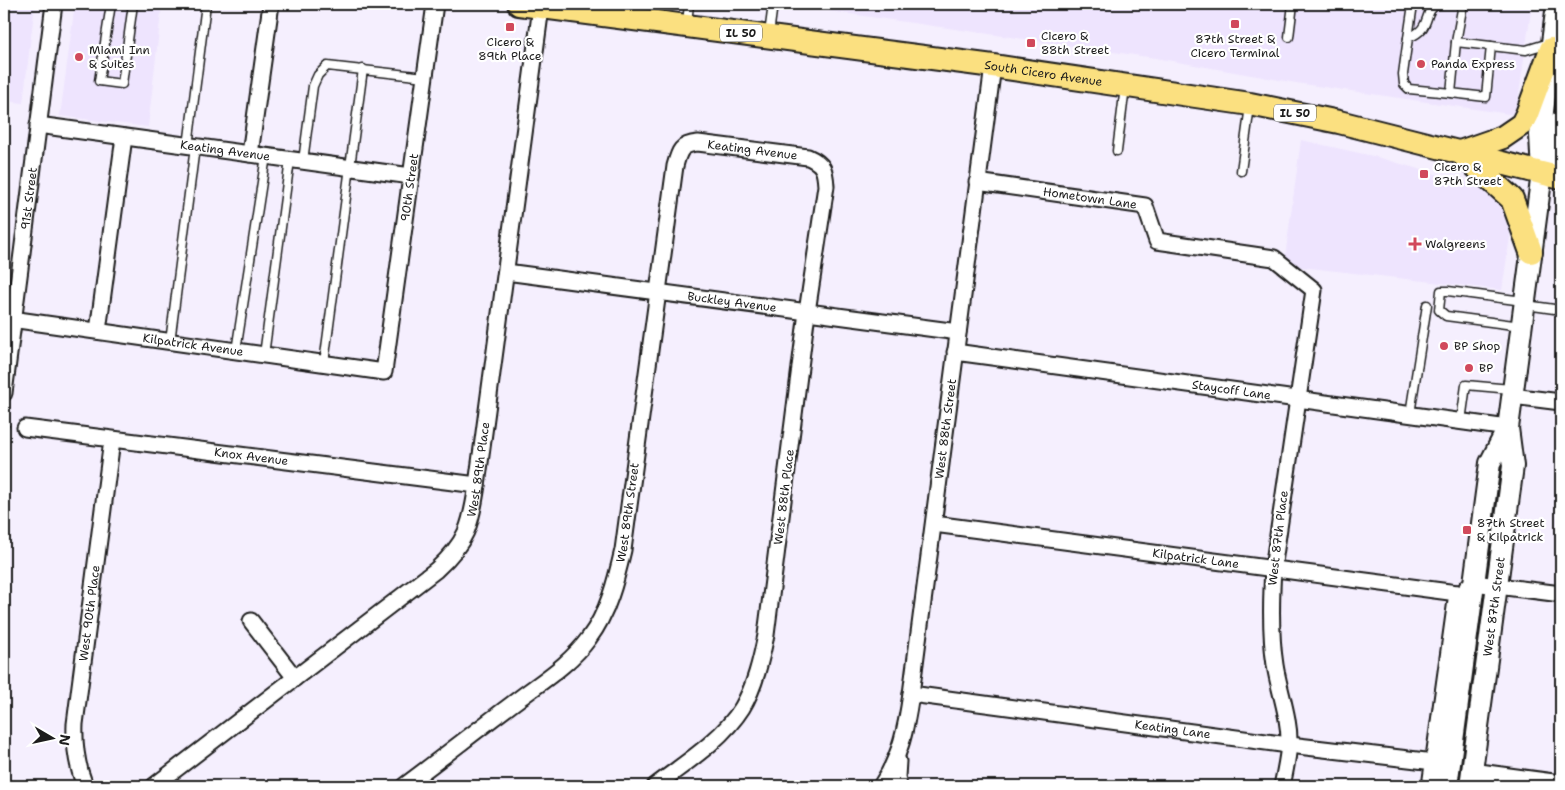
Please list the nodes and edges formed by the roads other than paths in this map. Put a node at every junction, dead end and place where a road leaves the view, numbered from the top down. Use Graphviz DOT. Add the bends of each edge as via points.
graph roads {
  1 [pos="54,4"];
  2 [pos="111,4"];
  3 [pos="133,4"];
  4 [pos="206,4"];
  5 [pos="271,4"];
  6 [pos="435,4"];
  7 [pos="519,4"];
  8 [pos="689,4"];
  9 [pos="773,4"];
  10 [pos="1293,4"];
  11 [pos="1415,4"];
  12 [pos="1438,4"];
  13 [pos="1463,4"];
  14 [pos="1557,4"];
  15 [pos="541,7"];
  16 [pos="687,26"];
  17 [pos="768,36"];
  18 [pos="1289,37"];
  19 [pos="1408,38"];
  20 [pos="1456,42"];
  21 [pos="1492,46"];
  22 [pos="1551,46"];
  23 [pos="993,66"];
  24 [pos="363,69"];
  25 [pos="425,77"];
  26 [pos="1125,85"];
  27 [pos="1451,93"];
  28 [pos="1250,104"];
  29 [pos="1561,120"];
  30 [pos="38,125"];
  31 [pos="124,137"];
  32 [pos="192,146"];
  33 [pos="682,148"];
  34 [pos="1117,151"];
  35 [pos="1460,152"];
  36 [pos="250,154"];
  37 [pos="266,156"];
  38 [pos="297,160"];
  39 [pos="822,166"];
  40 [pos="350,168"];
  41 [pos="1241,171"];
  42 [pos="1552,175"];
  43 [pos="411,176"];
  44 [pos="978,182"];
  45 [pos="1531,252"];
  46 [pos="506,272"];
  47 [pos="1314,290"];
  48 [pos="658,292"];
  49 [pos="1524,303"];
  50 [pos="1427,305"];
  51 [pos="1561,310"];
  52 [pos="808,312"];
  53 [pos="8,319"];
  54 [pos="1522,326"];
  55 [pos="98,331"];
  56 [pos="958,332"];
  57 [pos="170,342"];
  58 [pos="236,351"];
  59 [pos="955,352"];
  60 [pos="264,355"];
  61 [pos="324,363"];
  62 [pos="384,372"];
  63 [pos="4,393"];
  64 [pos="1513,393"];
  65 [pos="1298,398"];
  66 [pos="1561,402"];
  67 [pos="1410,414"];
  68 [pos="1461,421"];
  69 [pos="25,428"];
  70 [pos="1508,428"];
  71 [pos="112,440"];
  72 [pos="478,485"];
  73 [pos="934,524"];
  74 [pos="1273,569"];
  75 [pos="1474,582"];
  76 [pos="1497,586"];
  77 [pos="1457,593"];
  78 [pos="1561,594"];
  79 [pos="251,621"];
  80 [pos="294,678"];
  81 [pos="911,694"];
  82 [pos="1289,744"];
  83 [pos="899,754"];
  84 [pos="1434,762"];
  85 [pos="1471,779"];
  86 [pos="87,784"];
  87 [pos="1561,784"];
  88 [pos="154,786"];
  89 [pos="404,786"];
  90 [pos="655,786"];
  91 [pos="882,786"];
  92 [pos="899,786"];
  93 [pos="1282,786"];
  94 [pos="1430,786"];
  95 [pos="1447,786"];
  1 -- 30 [label="street, 91st Street"];
  2 -- 3 [label="lane" via="100,81 122,84"];
  4 -- 32 [label="lane"];
  5 -- 36 [label="street"];
  6 -- 25 [label="street, 90th Street"];
  7 -- 15 [label="main road, South Cicero Avenue / IL 50"];
  8 -- 16 [label="lane"];
  9 -- 17 [label="lane"];
  10 -- 18 [label="lane"];
  11 -- 19 [label="lane"];
  12 -- 19 [label="lane" via="1428,12 1422,30"];
  13 -- 20 [label="lane"];
  14 -- 22 [label="main road, West 87th Street"];
  15 -- 16 [label="main road, South Cicero Avenue / IL 50"];
  15 -- 46 [label="street, West 89th Place"];
  16 -- 17 [label="main road, South Cicero Avenue / IL 50"];
  17 -- 23 [label="main road, South Cicero Avenue / IL 50"];
  19 -- 27 [label="lane" via="1404,84 1409,89"];
  20 -- 21 [label="lane"];
  20 -- 27 [label="lane"];
  21 -- 22 [label="lane" via="1526,50"];
  21 -- 27 [label="lane" via="1486,96"];
  22 -- 35 [label="main road" via="1522,124 1503,137"];
  22 -- 42 [label="main road, West 87th Street" via="1540,135"];
  23 -- 26 [label="main road, South Cicero Avenue / IL 50"];
  23 -- 44 [label="street, West 88th Street"];
  24 -- 25 [label="lane"];
  24 -- 38 [label="lane" via="327,66 318,75"];
  24 -- 40 [label="lane"];
  25 -- 43 [label="street, 90th Street"];
  26 -- 28 [label="main road, South Cicero Avenue / IL 50"];
  26 -- 34 [label="lane"];
  28 -- 35 [label="main road, South Cicero Avenue / IL 50"];
  28 -- 41 [label="lane"];
  29 -- 42 [label="main road, West 87th Street"];
  30 -- 31 [label="street, Keating Avenue"];
  30 -- 53 [label="street, 91st Street"];
  31 -- 32 [label="street, Keating Avenue"];
  31 -- 55 [label="street"];
  32 -- 36 [label="street, Keating Avenue"];
  32 -- 57 [label="lane"];
  33 -- 39 [label="street, Keating Avenue" via="698,143 799,156 817,161"];
  33 -- 48 [label="street, West 89th Street" via="675,166"];
  35 -- 42 [label="main road, South Cicero Avenue / IL 50"];
  35 -- 45 [label="main road" via="1512,199"];
  36 -- 37 [label="street, Keating Avenue"];
  37 -- 38 [label="street, Keating Avenue"];
  37 -- 58 [label="lane"];
  38 -- 40 [label="street, Keating Avenue"];
  38 -- 60 [label="lane"];
  39 -- 52 [label="street, West 88th Place" via="826,186"];
  40 -- 43 [label="street, Keating Avenue"];
  40 -- 61 [label="lane"];
  42 -- 45 [label="main road, West 87th Street"];
  43 -- 62 [label="street, 90th Street"];
  44 -- 47 [label="street, Hometown Lane" via="1144,206 1157,241 1274,258"];
  44 -- 56 [label="street, West 88th Street"];
  45 -- 49 [label="main road, West 87th Street"];
  46 -- 48 [label="street, Buckley Avenue"];
  46 -- 72 [label="street, West 89th Place"];
  47 -- 65 [label="street, West 87th Place"];
  48 -- 52 [label="street, Buckley Avenue"];
  48 -- 89 [label="street, West 89th Street" via="623,550 600,621 589,639 562,666"];
  49 -- 51 [label="lane"];
  49 -- 54 [label="main road, West 87th Street"];
  49 -- 54 [label="lane" via="1441,291 1438,310 1446,316"];
  50 -- 67 [label="lane"];
  52 -- 56 [label="street, Buckley Avenue"];
  52 -- 90 [label="street, West 88th Place" via="761,661 742,708 727,727"];
  53 -- 55 [label="street, Kilpatrick Avenue"];
  53 -- 63 [label="street, 91st Street"];
  54 -- 64 [label="main road, West 87th Street"];
  55 -- 57 [label="street, Kilpatrick Avenue"];
  56 -- 59 [label="street, West 88th Street"];
  57 -- 58 [label="street, Kilpatrick Avenue"];
  58 -- 60 [label="street, Kilpatrick Avenue"];
  59 -- 65 [label="street, Staycoff Lane"];
  59 -- 73 [label="street, West 88th Street"];
  60 -- 61 [label="street, Kilpatrick Avenue"];
  61 -- 62 [label="street, Kilpatrick Avenue"];
  64 -- 66 [label="street"];
  64 -- 68 [label="lane" via="1466,384"];
  64 -- 70 [label="main road, West 87th Street"];
  65 -- 67 [label="street, Staycoff Lane"];
  65 -- 74 [label="street, West 87th Place"];
  67 -- 68 [label="street, Staycoff Lane"];
  68 -- 70 [label="street, Staycoff Lane"];
  69 -- 71 [label="street, Knox Avenue"];
  70 -- 75 [label="main road, West 87th Street" via="1490,463"];
  70 -- 76 [label="main road, West 87th Street" via="1513,466"];
  71 -- 72 [label="street, Knox Avenue"];
  71 -- 86 [label="street, West 90th Place" via="75,724 77,760"];
  72 -- 80 [label="street, West 89th Place" via="467,531 449,559"];
  73 -- 74 [label="street, Kilpatrick Lane"];
  73 -- 81 [label="street, West 88th Street"];
  74 -- 77 [label="street, Kilpatrick Lane"];
  74 -- 82 [label="street, West 87th Place" via="1272,639"];
  75 -- 76 [label="street"];
  75 -- 77 [label="street, West 87th Street"];
  75 -- 95 [label="main road, West 87th Street"];
  76 -- 78 [label="street"];
  76 -- 85 [label="main road, West 87th Street"];
  77 -- 84 [label="street"];
  79 -- 80 [label="street"];
  80 -- 88 [label="street, West 89th Place"];
  81 -- 82 [label="street, Keating Lane"];
  81 -- 83 [label="street, West 88th Street"];
  82 -- 84 [label="street, Keating Lane"];
  82 -- 93 [label="street, West 87th Place"];
  83 -- 91 [label="street, West 88th Street"];
  83 -- 92 [label="street" via="896,777"];
  84 -- 94 [label="street"];
  85 -- 87 [label="street"];
}
